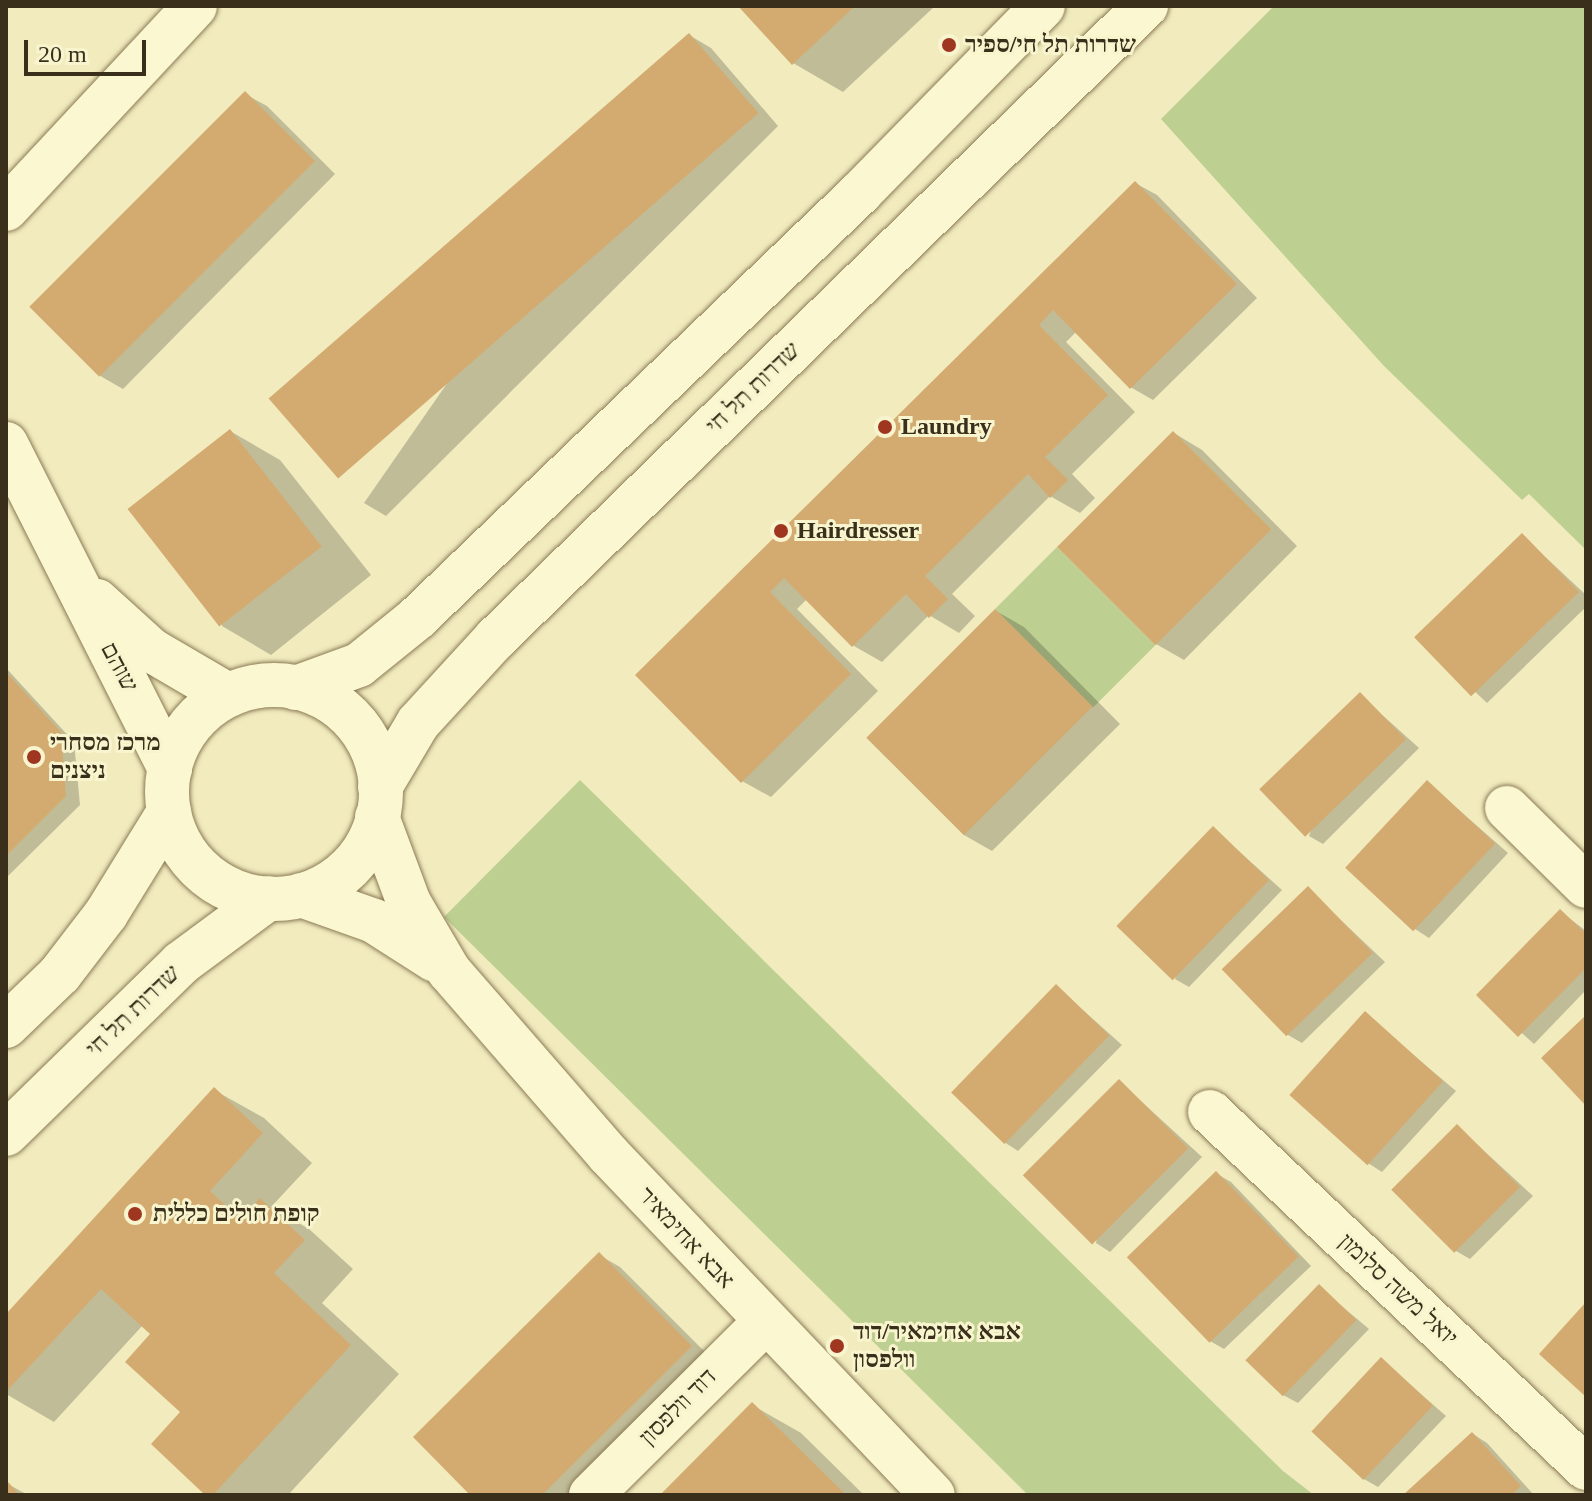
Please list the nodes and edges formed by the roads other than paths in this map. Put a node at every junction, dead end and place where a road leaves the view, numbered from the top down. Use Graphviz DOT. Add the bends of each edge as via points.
graph roads {
  1 [pos="171,6"];
  2 [pos="195,6"];
  3 [pos="1032,6"];
  4 [pos="1043,6"];
  5 [pos="1146,6"];
  6 [pos="1008,43"];
  7 [pos="6,182"];
  8 [pos="6,209"];
  9 [pos="6,444"];
  10 [pos="67,565"];
  11 [pos="296,688"];
  12 [pos="228,695"];
  13 [pos="170,769"];
  14 [pos="378,802"];
  15 [pos="1507,808"];
  16 [pos="169,812"];
  17 [pos="1586,886"];
  18 [pos="285,897"];
  19 [pos="449,971"];
  20 [pos="6,1026"];
  21 [pos="1210,1112"];
  22 [pos="6,1134"];
  23 [pos="766,1321"];
  24 [pos="1586,1468"];
  25 [pos="591,1495"];
  26 [pos="933,1495"];
  1 -- 7 [label="main road"];
  2 -- 8 [label="main road"];
  3 -- 6 [label="main road"];
  4 -- 6 [label="main road"];
  5 -- 14 [label="main road, שדרות תל חי" via="496,638 418,723"];
  6 -- 11 [label="main road" via="417,618 359,665"];
  9 -- 10 [label="main road, שוהם"];
  10 -- 12 [label="main road, שוהם" via="151,650"];
  10 -- 13 [label="main road, שוהם"];
  11 -- 12 [label="main road" via="256,687"];
  11 -- 14 [label="main road" via="324,697 355,723 371,748"];
  12 -- 13 [label="main road" via="188,729"];
  13 -- 16 [label="main road"];
  14 -- 18 [label="main road" via="366,844 348,868"];
  14 -- 19 [label="main road, אבא אחימאיר" via="417,921"];
  15 -- 17 [label="main road"];
  16 -- 18 [label="main road" via="180,843 200,869 236,892"];
  16 -- 20 [label="main road" via="106,914 60,974"];
  18 -- 19 [label="main road, אבא אחימאיר" via="393,930"];
  18 -- 22 [label="main road, שדרות תל חי" via="181,963"];
  19 -- 23 [label="main road, אבא אחימאיר" via="608,1154"];
  21 -- 24 [label="main road, יואל משה סלומון"];
  23 -- 25 [label="main road, דוד וולפסון"];
  23 -- 26 [label="main road, אבא אחימאיר"];
}
